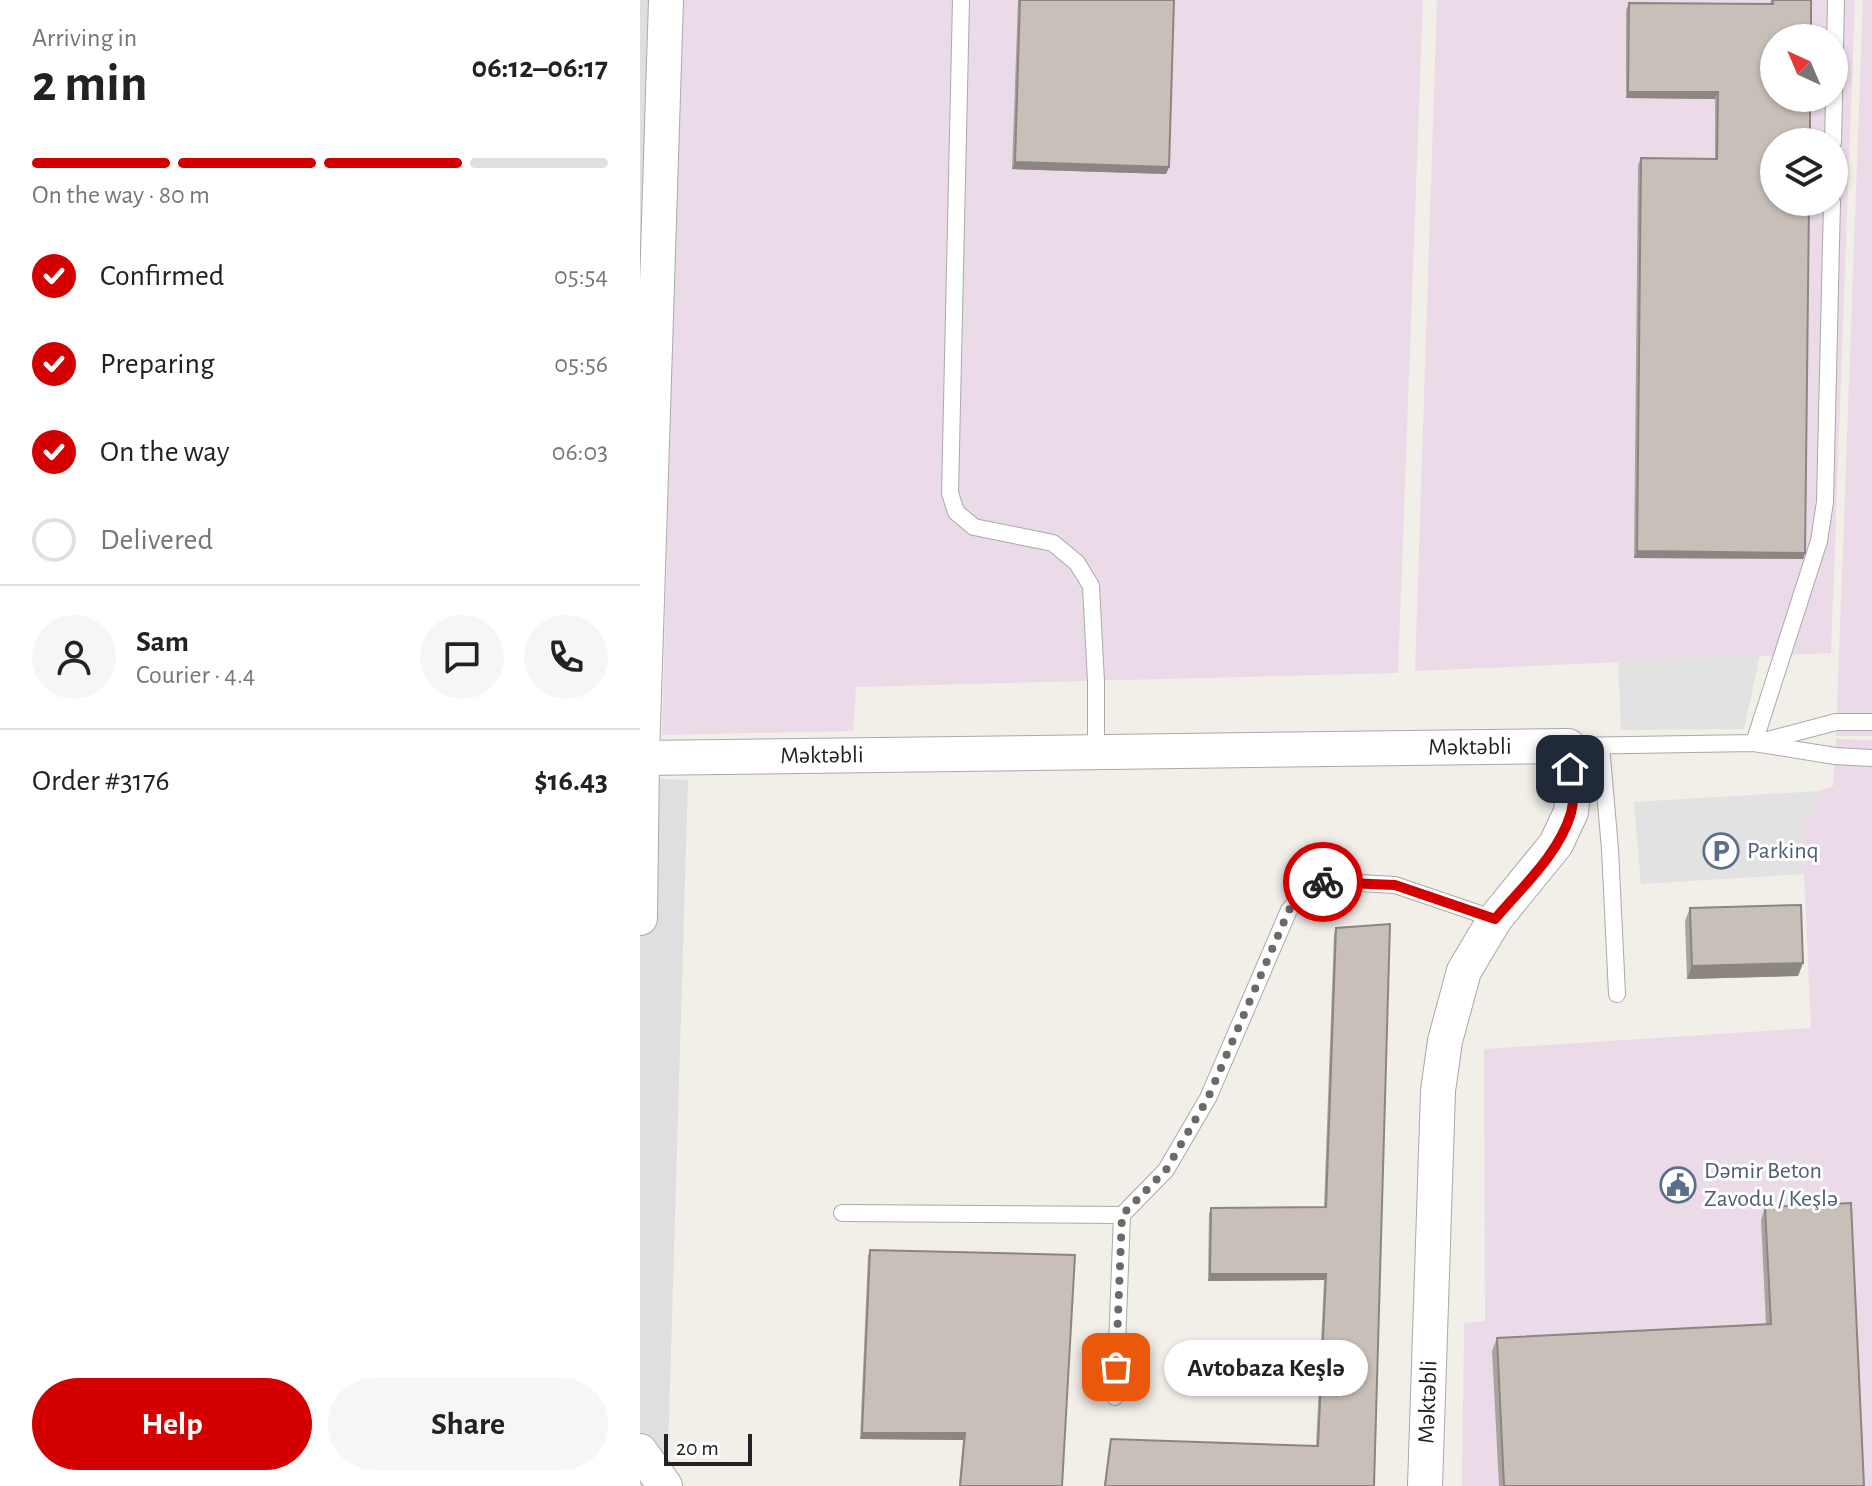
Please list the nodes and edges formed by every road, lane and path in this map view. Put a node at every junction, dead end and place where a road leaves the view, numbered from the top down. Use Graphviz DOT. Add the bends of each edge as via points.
graph roads {
  1 [pos="666,0"];
  2 [pos="961,0"];
  3 [pos="1836,0"];
  4 [pos="1836,24"];
  5 [pos="1832,216"];
  6 [pos="644,600"];
  7 [pos="1872,722"];
  8 [pos="1754,743"];
  9 [pos="1585,746"];
  10 [pos="1096,752"];
  11 [pos="642,758"];
  12 [pos="1872,758"];
  13 [pos="640,838"];
  14 [pos="640,918"];
  15 [pos="1495,919"];
  16 [pos="1617,994"];
  17 [pos="842,1213"];
  18 [pos="1122,1215"];
  19 [pos="1115,1397"];
  20 [pos="640,1451"];
  21 [pos="665,1486"];
  22 [pos="1425,1486"];
  1 -- 6 [label="street"];
  2 -- 10 [label="lane" via="950,493 956,512 974,527 1053,543 1077,563 1091,586"];
  3 -- 4 [label="lane"];
  5 -- 8 [label="lane" via="1825,502 1819,541"];
  6 -- 11 [label="street"];
  7 -- 8 [label="lane" via="1836,722"];
  8 -- 9 [label="lane"];
  8 -- 12 [label="lane"];
  9 -- 10 [label="street, Məktəbli"];
  9 -- 15 [label="street, Məktəbli" via="1571,812 1556,844"];
  9 -- 16 [label="lane" via="1610,849"];
  10 -- 11 [label="street, Məktəbli"];
  11 -- 13 [label="street"];
  13 -- 14 [label="street"];
  15 -- 18 [label="lane" via="1395,885 1324,881 1305,892 1289,910 1208,1098 1166,1170"];
  15 -- 22 [label="street, Məktəbli" via="1464,971 1438,1091"];
  17 -- 18 [label="lane"];
  18 -- 19 [label="lane"];
  20 -- 21 [label="street"];
}
